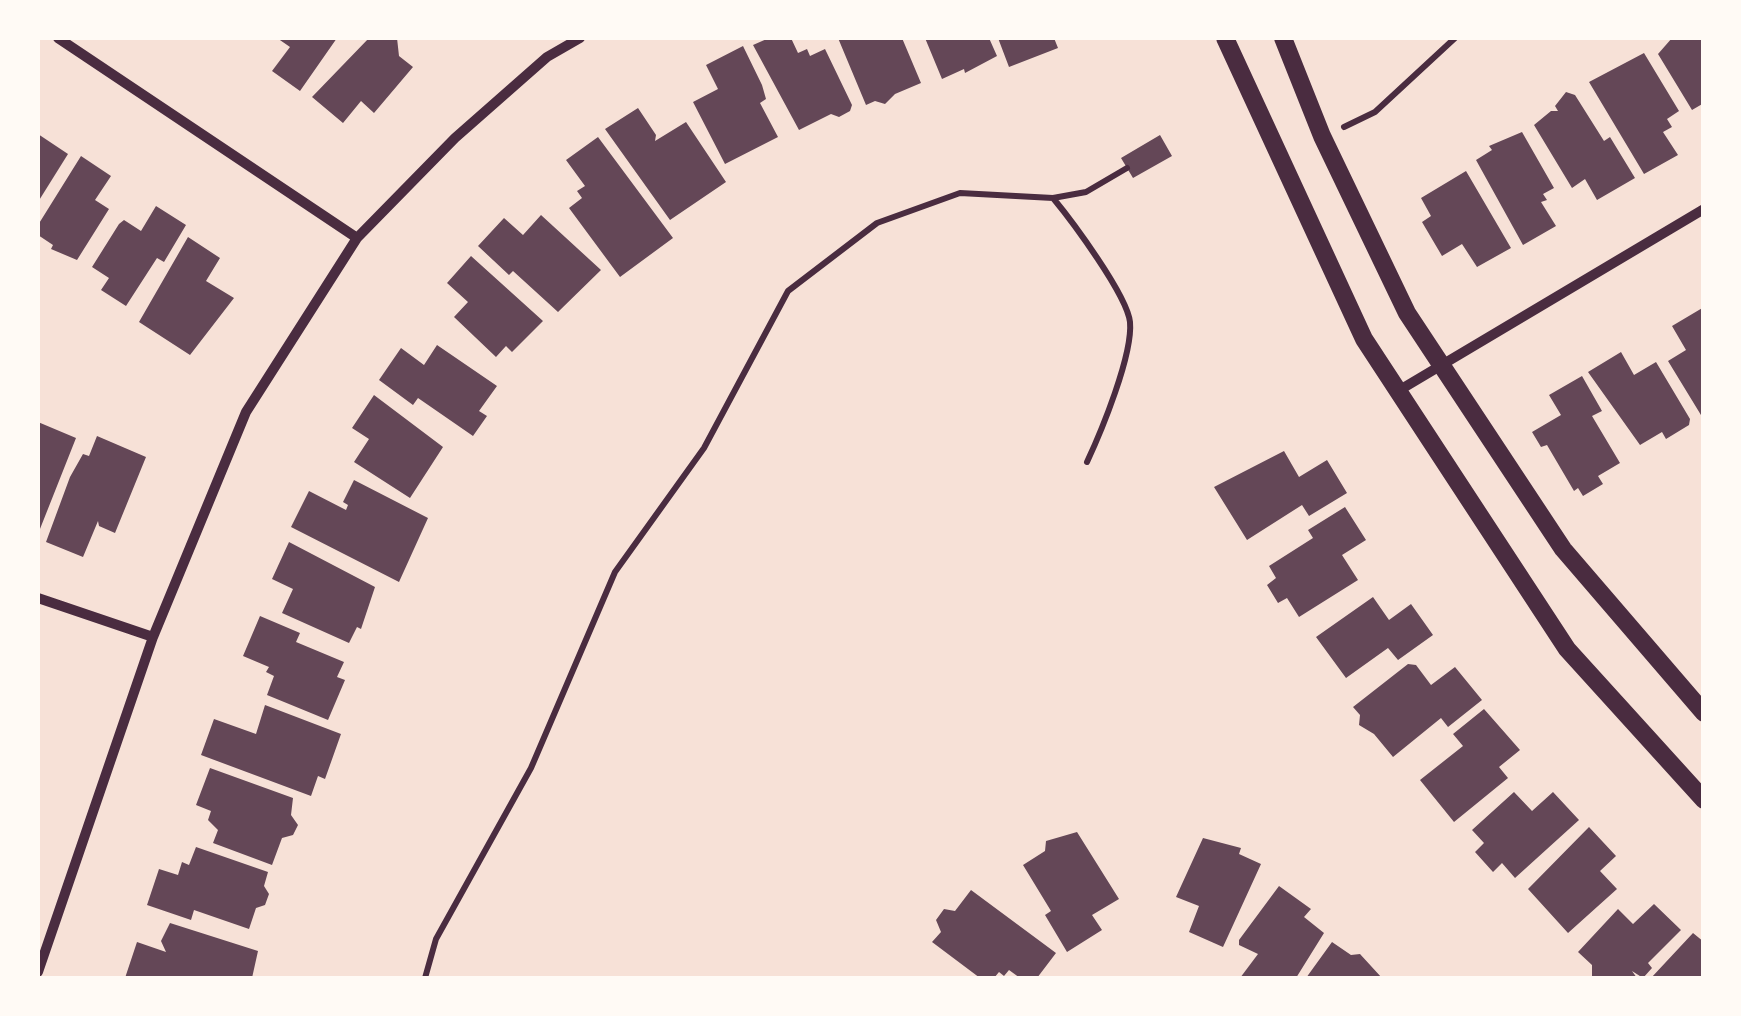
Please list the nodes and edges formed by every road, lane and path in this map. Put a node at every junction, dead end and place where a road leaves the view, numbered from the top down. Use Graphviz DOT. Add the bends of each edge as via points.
graph roads {
  1 [pos="58,38"];
  2 [pos="580,38"];
  3 [pos="1225,38"];
  4 [pos="1283,38"];
  5 [pos="1454,38"];
  6 [pos="1322,136"];
  7 [pos="1127,168"];
  8 [pos="1053,198"];
  9 [pos="1704,209"];
  10 [pos="357,238"];
  11 [pos="1441,365"];
  12 [pos="1398,391"];
  13 [pos="1087,462"];
  14 [pos="38,598"];
  15 [pos="153,637"];
  16 [pos="1704,713"];
  17 [pos="1704,800"];
  18 [pos="38,972"];
  19 [pos="426,978"];
  1 -- 10 [label="street"];
  2 -- 10 [label="street" via="547,57 455,138"];
  3 -- 12 [label="street" via="1364,339"];
  4 -- 6 [label="street"];
  5 -- 6 [label="path" via="1375,112"];
  6 -- 11 [label="street" via="1407,314"];
  7 -- 8 [label="path" via="1086,192"];
  8 -- 13 [label="path" via="1088,240 1130,322 1111,412"];
  8 -- 19 [label="path" via="960,193 877,223 788,291 704,448 615,572 532,768 436,939"];
  9 -- 11 [label="street"];
  10 -- 15 [label="street" via="246,412"];
  11 -- 12 [label="street"];
  11 -- 16 [label="street" via="1563,549"];
  12 -- 17 [label="street" via="1567,649"];
  14 -- 15 [label="street"];
  15 -- 18 [label="street"];
}
